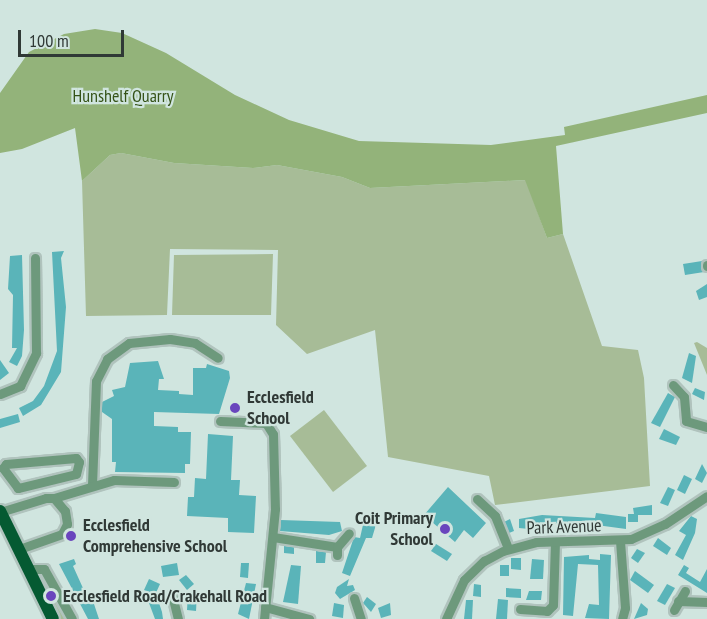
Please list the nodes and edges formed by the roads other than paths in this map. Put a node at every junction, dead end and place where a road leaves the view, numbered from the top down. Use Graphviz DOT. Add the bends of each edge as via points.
graph roads {
  1 [pos="35,258"];
  2 [pos="218,358"];
  3 [pos="673,385"];
  4 [pos="0,394"];
  5 [pos="220,421"];
  6 [pos="707,427"];
  7 [pos="174,482"];
  8 [pos="33,485"];
  9 [pos="92,485"];
  10 [pos="707,496"];
  11 [pos="54,498"];
  12 [pos="36,499"];
  13 [pos="477,499"];
  14 [pos="0,511"];
  15 [pos="665,524"];
  16 [pos="349,533"];
  17 [pos="671,534"];
  18 [pos="273,537"];
  19 [pos="620,541"];
  20 [pos="555,542"];
  21 [pos="19,549"];
  22 [pos="508,549"];
  23 [pos="28,570"];
  24 [pos="685,591"];
  25 [pos="172,594"];
  26 [pos="354,598"];
  27 [pos="707,602"];
  28 [pos="265,607"];
  29 [pos="520,609"];
  30 [pos="53,619"];
  31 [pos="72,619"];
  32 [pos="178,619"];
  33 [pos="264,619"];
  34 [pos="309,619"];
  35 [pos="361,619"];
  36 [pos="446,619"];
  37 [pos="622,619"];
  1 -- 4 [label="street" via="35,360 20,386"];
  2 -- 9 [label="street" via="195,343 170,339 129,343 107,359 96,381"];
  3 -- 6 [label="street" via="684,397 686,421"];
  5 -- 18 [label="street" via="266,423 272,428"];
  7 -- 9 [label="street" via="127,479"];
  8 -- 8 [label="street" via="16,488 3,466 79,460 76,474"];
  8 -- 12 [label="street"];
  9 -- 11 [label="street"];
  10 -- 15 [label="street, Park Avenue"];
  11 -- 12 [label="street"];
  11 -- 21 [label="street" via="65,511 66,530 49,541"];
  12 -- 14 [label="street"];
  13 -- 22 [label="street" via="495,516"];
  14 -- 21 [label="main road"];
  15 -- 17 [label="street"];
  15 -- 19 [label="street, Park Avenue"];
  16 -- 18 [label="street" via="337,551"];
  18 -- 28 [label="street"];
  19 -- 20 [label="street, Park Avenue"];
  19 -- 37 [label="street" via="625,608"];
  20 -- 22 [label="street, Park Avenue"];
  20 -- 29 [label="street" via="553,605 547,611"];
  21 -- 23 [label="main road"];
  22 -- 36 [label="street, Park Avenue" via="484,561 464,580"];
  23 -- 30 [label="main road"];
  23 -- 31 [label="street" via="44,569"];
  24 -- 27 [label="street" via="676,606"];
  25 -- 32 [label="street"];
  26 -- 35 [label="street"];
  28 -- 33 [label="street"];
  28 -- 34 [label="street"];
}
